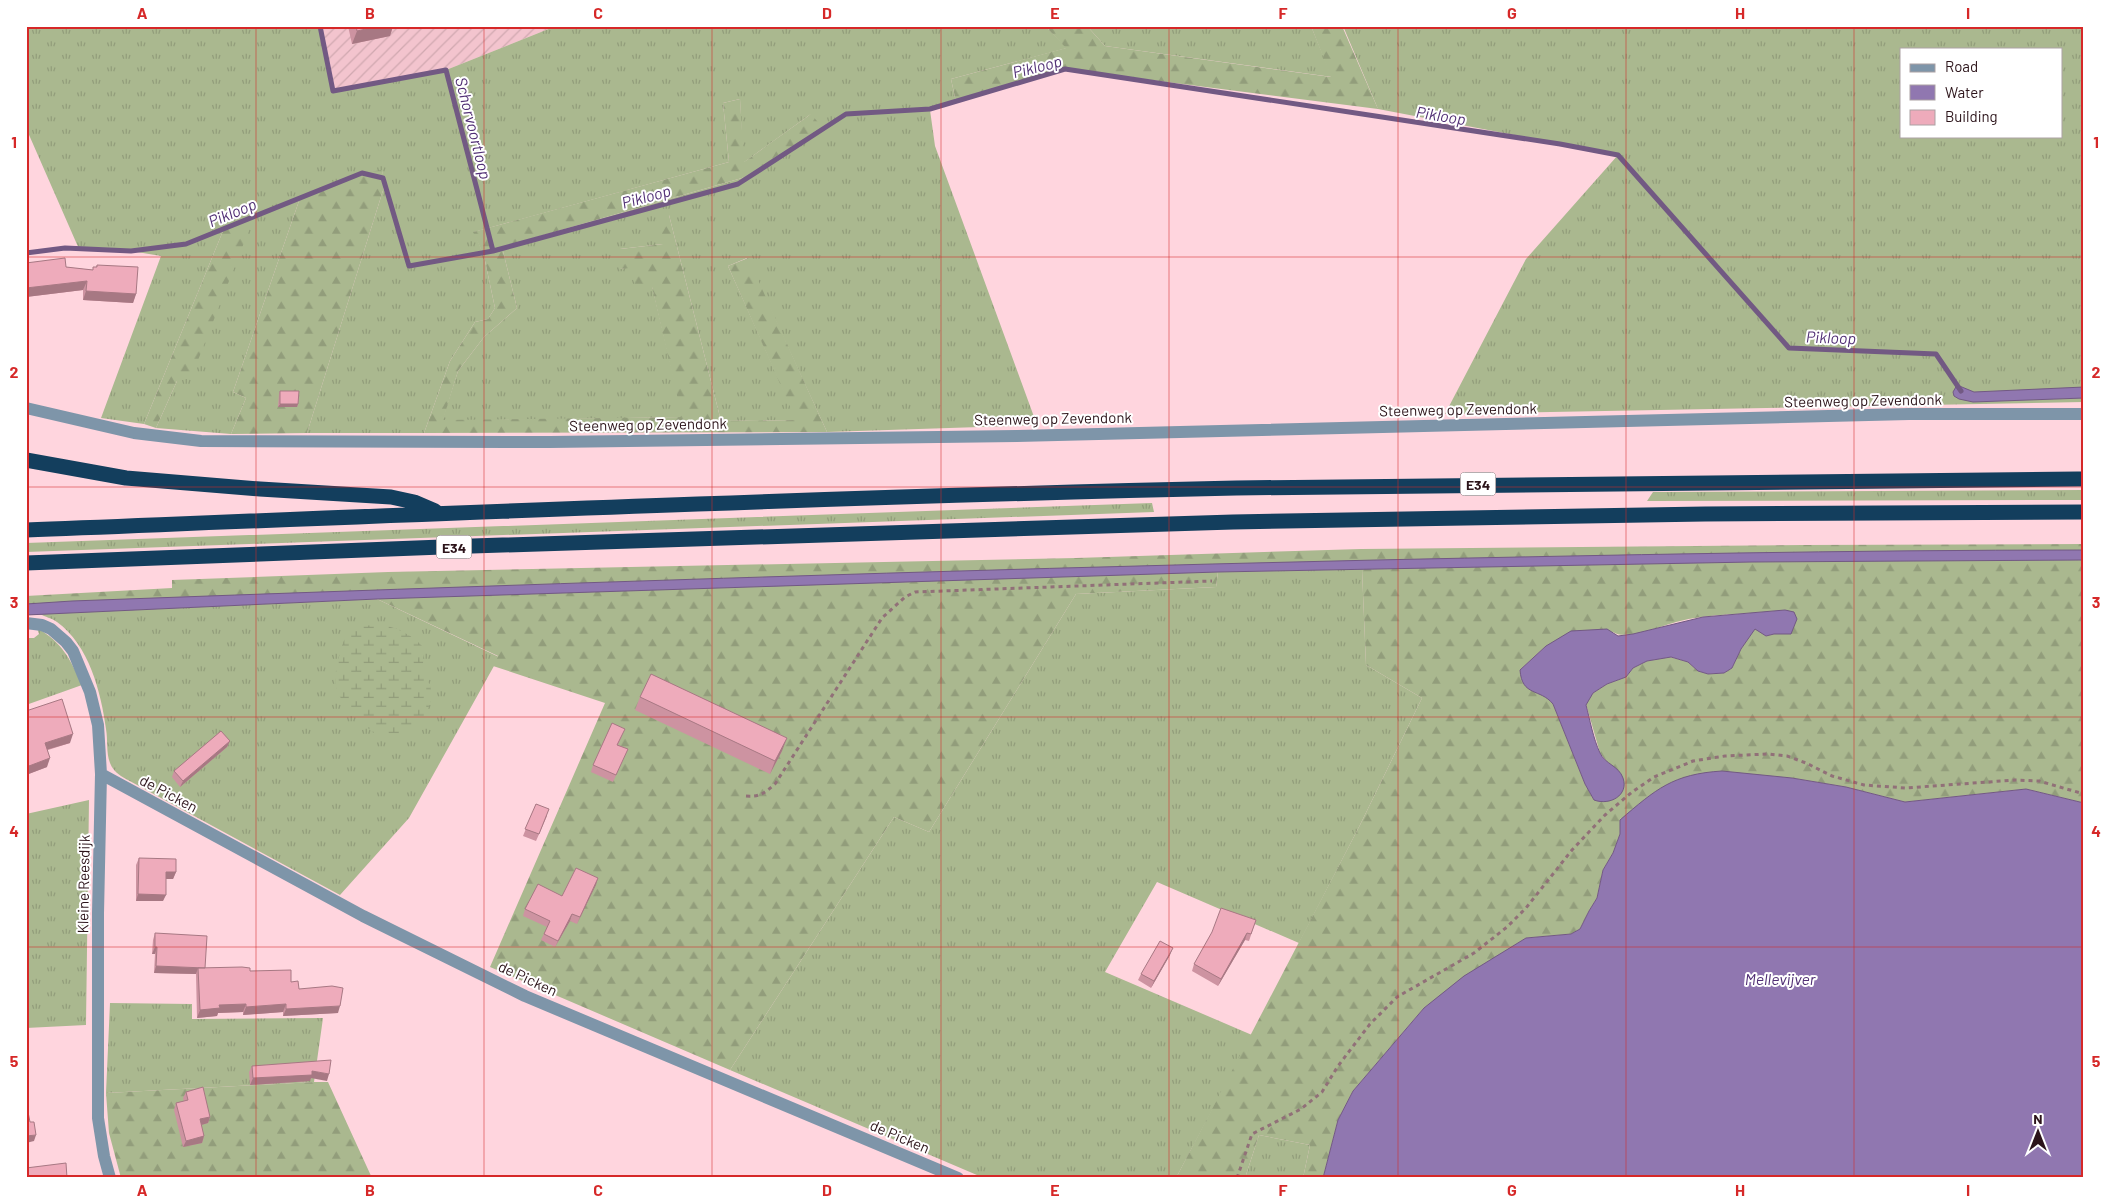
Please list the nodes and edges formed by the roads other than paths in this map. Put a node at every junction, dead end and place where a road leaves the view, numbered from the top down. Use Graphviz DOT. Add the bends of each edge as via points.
graph roads {
  1 [pos="26,408"];
  2 [pos="2084,414"];
  3 [pos="26,460"];
  4 [pos="2084,479"];
  5 [pos="2084,512"];
  6 [pos="442,513"];
  7 [pos="26,530"];
  8 [pos="26,564"];
  9 [pos="26,623"];
  10 [pos="101,774"];
  11 [pos="110,1178"];
  12 [pos="958,1178"];
  1 -- 2 [label="street, Steenweg op Zevendonk" via="134,433 201,441 550,442 1017,436 1909,414"];
  3 -- 6 [label="highway" via="126,478 391,496"];
  4 -- 6 [label="highway, E34" via="1708,480 1231,488"];
  5 -- 8 [label="highway, E34" via="1233,522 442,547"];
  6 -- 7 [label="highway, E34"];
  9 -- 10 [label="street, Kleine Reesdijk" via="51,629 73,651 90,692 98,725"];
  10 -- 11 [label="street, Kleine Reesdijk" via="98,1118"];
  10 -- 12 [label="street, de Picken" via="363,916 525,996"];
}
